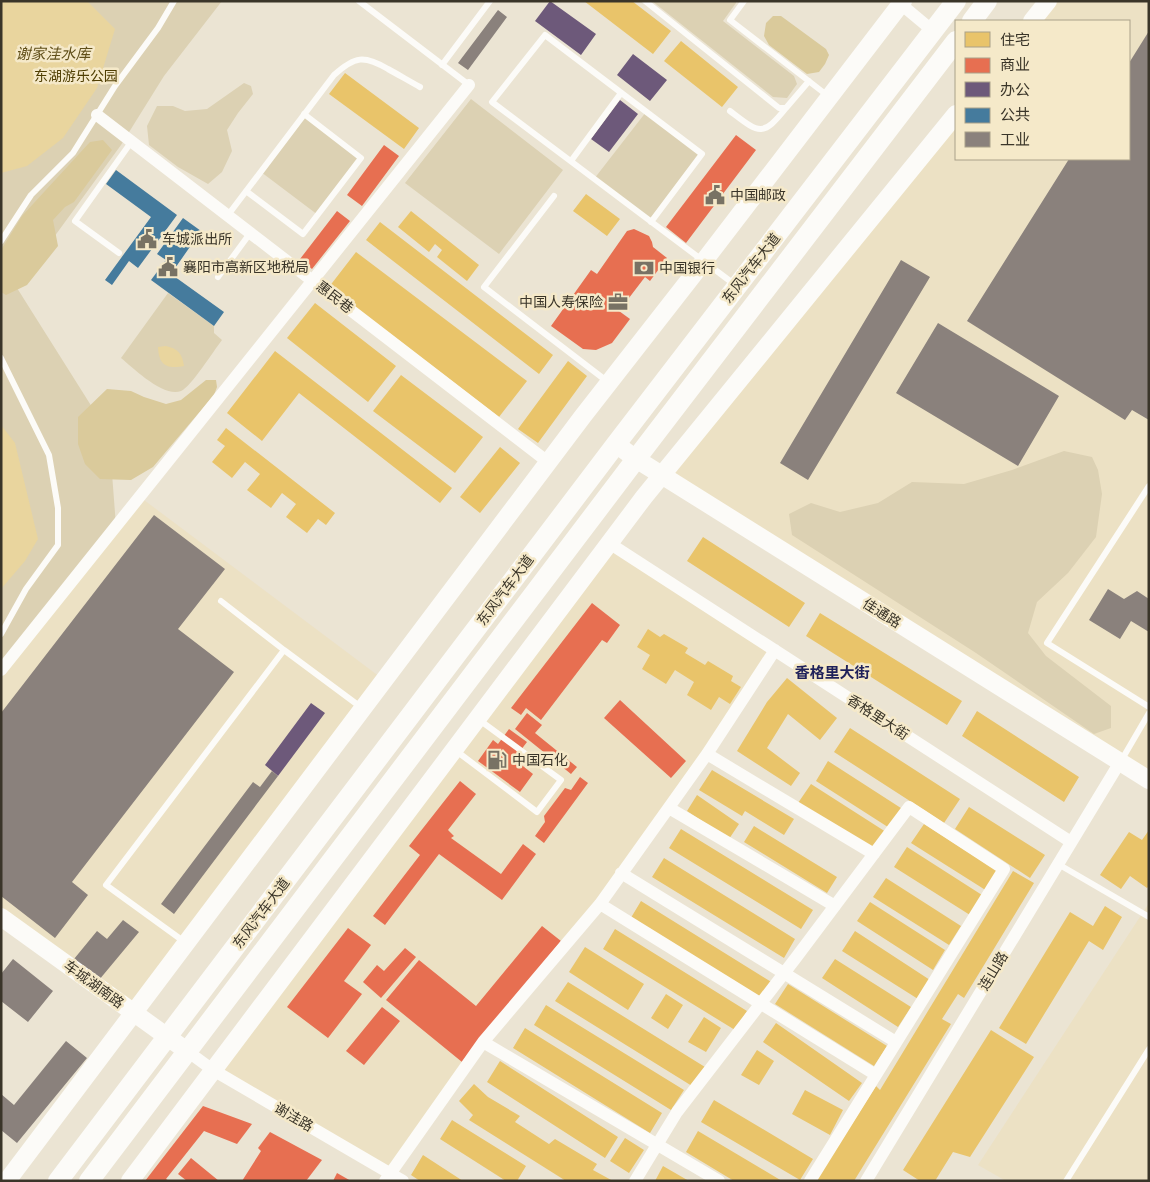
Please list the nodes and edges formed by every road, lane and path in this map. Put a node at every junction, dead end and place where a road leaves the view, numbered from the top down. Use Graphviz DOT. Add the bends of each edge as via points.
graph roads {
  1 [pos="174,1"];
  2 [pos="359,1"];
  3 [pos="490,1"];
  4 [pos="644,1"];
  5 [pos="744,1"];
  6 [pos="956,1"];
  7 [pos="987,1"];
  8 [pos="1048,1"];
  9 [pos="900,2"];
  10 [pos="973,20"];
  11 [pos="1033,20"];
  12 [pos="933,31"];
  13 [pos="955,42"];
  14 [pos="442,65"];
  15 [pos="809,81"];
  16 [pos="469,85"];
  17 [pos="420,87"];
  18 [pos="621,93"];
  19 [pos="829,97"];
  20 [pos="786,108"];
  21 [pos="730,111"];
  22 [pos="97,114"];
  23 [pos="304,114"];
  24 [pos="955,115"];
  25 [pos="132,141"];
  26 [pos="571,161"];
  27 [pos="246,191"];
  28 [pos="554,196"];
  29 [pos="228,215"];
  30 [pos="651,222"];
  31 [pos="251,232"];
  32 [pos="1,241"];
  33 [pos="119,253"];
  34 [pos="704,261"];
  35 [pos="218,277"];
  36 [pos="313,280"];
  37 [pos="737,286"];
  38 [pos="1,358"];
  39 [pos="609,383"];
  40 [pos="616,444"];
  41 [pos="636,459"];
  42 [pos="548,462"];
  43 [pos="662,475"];
  44 [pos="1149,486"];
  45 [pos="609,543"];
  46 [pos="221,601"];
  47 [pos="1,634"];
  48 [pos="284,650"];
  49 [pos="775,650"];
  50 [pos="1,670"];
  51 [pos="1149,707"];
  52 [pos="363,708"];
  53 [pos="1149,713"];
  54 [pos="477,718"];
  55 [pos="454,750"];
  56 [pos="707,754"];
  57 [pos="1120,762"];
  58 [pos="1149,780"];
  59 [pos="669,808"];
  60 [pos="1071,842"];
  61 [pos="874,854"];
  62 [pos="1058,864"];
  63 [pos="621,873"];
  64 [pos="600,904"];
  65 [pos="835,906"];
  66 [pos="1,916"];
  67 [pos="1149,917"];
  68 [pos="186,943"];
  69 [pos="785,973"];
  70 [pos="761,1003"];
  71 [pos="133,1013"];
  72 [pos="167,1037"];
  73 [pos="483,1042"];
  74 [pos="896,1042"];
  75 [pos="1149,1049"];
  76 [pos="187,1051"];
  77 [pos="213,1070"];
  78 [pos="876,1075"];
  79 [pos="658,1144"];
  80 [pos="388,1177"];
  81 [pos="869,1180"];
  82 [pos="7,1181"];
  83 [pos="58,1181"];
  84 [pos="89,1181"];
  85 [pos="130,1181"];
  86 [pos="403,1181"];
  87 [pos="635,1181"];
  88 [pos="719,1181"];
  89 [pos="810,1181"];
  90 [pos="1066,1181"];
  1 -- 22 [label="lane"];
  2 -- 14 [label="lane"];
  3 -- 14 [label="lane"];
  4 -- 20 [label="lane" via="779,108"];
  5 -- 15 [label="lane" via="730,20"];
  6 -- 12 [label="main road, 东风汽车大道"];
  7 -- 10 [label="main road"];
  8 -- 11 [label="street"];
  9 -- 12 [label="street"];
  9 -- 19 [label="street"];
  12 -- 37 [label="main road, 东风汽车大道"];
  13 -- 41 [label="main road, 东风汽车大道"];
  14 -- 16 [label="lane"];
  15 -- 19 [label="lane"];
  15 -- 20 [label="lane"];
  16 -- 36 [label="street"];
  17 -- 23 [label="lane" via="373,60 357,60 334,75"];
  18 -- 26 [label="lane"];
  18 -- 26 [label="lane" via="545,35 492,102"];
  18 -- 30 [label="lane" via="702,154"];
  19 -- 34 [label="street"];
  20 -- 21 [label="lane" via="772,125 764,129 753,128"];
  22 -- 25 [label="street, 惠民巷"];
  22 -- 32 [label="lane" via="73,153 31,195"];
  23 -- 27 [label="lane"];
  23 -- 27 [label="lane" via="361,158 303,234"];
  24 -- 43 [label="street"];
  25 -- 29 [label="street, 惠民巷"];
  25 -- 33 [label="lane" via="75,221"];
  26 -- 30 [label="lane"];
  27 -- 29 [label="lane"];
  28 -- 39 [label="lane" via="484,288"];
  29 -- 31 [label="street, 惠民巷"];
  30 -- 34 [label="lane"];
  31 -- 35 [label="lane"];
  31 -- 36 [label="street, 惠民巷"];
  34 -- 37 [label="lane"];
  34 -- 39 [label="street"];
  36 -- 42 [label="street, 惠民巷"];
  36 -- 50 [label="street"];
  37 -- 40 [label="main road, 东风汽车大道"];
  38 -- 47 [label="lane" via="49,455 58,508 58,545 26,589"];
  39 -- 42 [label="street"];
  40 -- 41 [label="street, 佳通路"];
  40 -- 72 [label="main road, 东风汽车大道"];
  41 -- 43 [label="street, 佳通路"];
  41 -- 76 [label="main road, 东风汽车大道"];
  42 -- 52 [label="street"];
  43 -- 45 [label="street"];
  43 -- 57 [label="street, 佳通路"];
  44 -- 51 [label="lane" via="1047,643"];
  45 -- 49 [label="street, 香格里大街"];
  45 -- 54 [label="street"];
  46 -- 48 [label="lane"];
  48 -- 52 [label="lane"];
  48 -- 68 [label="lane" via="106,885"];
  49 -- 56 [label="street"];
  49 -- 60 [label="street, 香格里大街"];
  52 -- 68 [label="street"];
  53 -- 57 [label="lane"];
  54 -- 55 [label="street"];
  54 -- 55 [label="lane" via="561,780 537,812"];
  55 -- 77 [label="street"];
  56 -- 59 [label="street"];
  56 -- 61 [label="street"];
  57 -- 58 [label="street, 佳通路"];
  57 -- 60 [label="street, 连山路"];
  59 -- 63 [label="street"];
  59 -- 65 [label="street"];
  60 -- 62 [label="street, 连山路"];
  61 -- 65 [label="street"];
  61 -- 74 [label="street" via="909,807 1004,869"];
  62 -- 67 [label="lane"];
  62 -- 81 [label="street, 连山路"];
  63 -- 64 [label="street"];
  63 -- 69 [label="street"];
  64 -- 70 [label="street"];
  64 -- 73 [label="street"];
  65 -- 69 [label="street"];
  66 -- 71 [label="street, 车城湖南路"];
  68 -- 71 [label="street"];
  69 -- 70 [label="street"];
  69 -- 74 [label="street"];
  70 -- 78 [label="street"];
  70 -- 79 [label="street" via="677,1112"];
  71 -- 72 [label="street, 车城湖南路"];
  71 -- 82 [label="street"];
  72 -- 76 [label="street, 车城湖南路"];
  72 -- 83 [label="main road, 东风汽车大道"];
  73 -- 79 [label="street"];
  73 -- 80 [label="street"];
  74 -- 78 [label="street"];
  75 -- 90 [label="lane"];
  76 -- 77 [label="street, 谢洼路"];
  76 -- 84 [label="main road, 东风汽车大道"];
  77 -- 80 [label="street, 谢洼路"];
  77 -- 85 [label="street"];
  78 -- 89 [label="street"];
  79 -- 87 [label="street"];
  79 -- 88 [label="street"];
  80 -- 86 [label="street, 谢洼路"];
}
